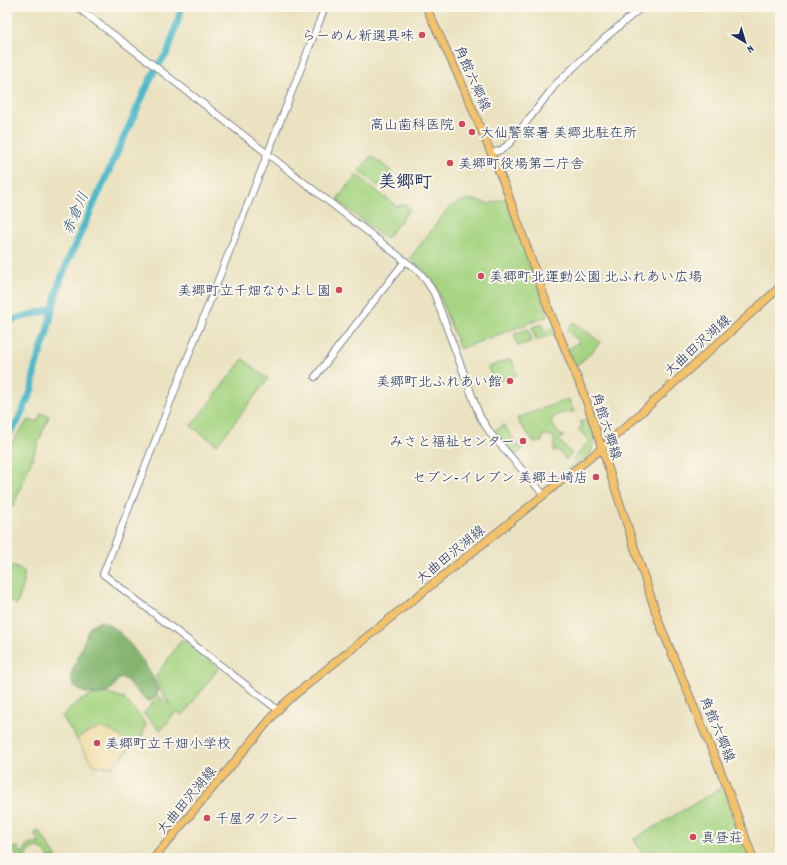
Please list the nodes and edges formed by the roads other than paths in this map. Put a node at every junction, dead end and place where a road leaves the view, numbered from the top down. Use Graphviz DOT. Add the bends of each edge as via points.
graph roads {
  1 [pos="77,7"];
  2 [pos="325,7"];
  3 [pos="426,7"];
  4 [pos="642,7"];
  5 [pos="492,153"];
  6 [pos="268,154"];
  7 [pos="405,261"];
  8 [pos="780,287"];
  9 [pos="315,377"];
  10 [pos="601,449"];
  11 [pos="544,495"];
  12 [pos="278,710"];
  13 [pos="154,858"];
  14 [pos="753,858"];
  1 -- 6 [label="street"];
  2 -- 6 [label="street"];
  3 -- 5 [label="main road, 角館六郷線"];
  4 -- 5 [label="street" via="556,84 510,144"];
  5 -- 10 [label="main road, 角館六郷線" via="549,310 585,397"];
  6 -- 7 [label="street"];
  6 -- 12 [label="street" via="104,574"];
  7 -- 9 [label="street"];
  7 -- 11 [label="street" via="425,279 434,293 480,417"];
  8 -- 10 [label="main road, 大曲田沢湖線"];
  10 -- 11 [label="main road, 大曲田沢湖線"];
  10 -- 14 [label="main road, 角館六郷線" via="659,622 725,782"];
  11 -- 12 [label="main road, 大曲田沢湖線"];
  12 -- 13 [label="main road, 大曲田沢湖線"];
}
